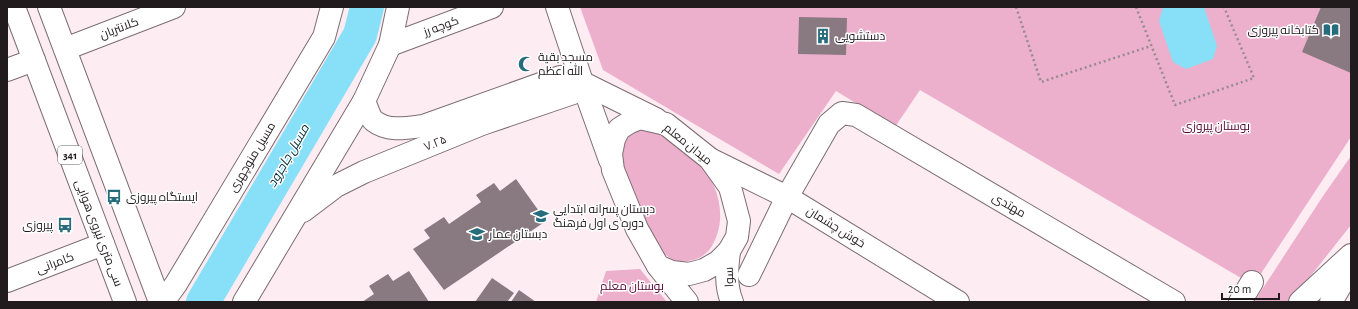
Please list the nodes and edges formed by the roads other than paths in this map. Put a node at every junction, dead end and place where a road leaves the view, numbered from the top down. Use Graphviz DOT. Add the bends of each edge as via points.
graph roads {
  1 [pos="14,7"];
  2 [pos="49,7"];
  3 [pos="174,7"];
  4 [pos="332,7"];
  5 [pos="398,7"];
  6 [pos="492,7"];
  7 [pos="557,7"];
  8 [pos="390,45"];
  9 [pos="65,49"];
  10 [pos="34,60"];
  11 [pos="7,70"];
  12 [pos="582,82"];
  13 [pos="364,101"];
  14 [pos="666,124"];
  15 [pos="710,159"];
  16 [pos="613,170"];
  17 [pos="787,197"];
  18 [pos="294,219"];
  19 [pos="103,244"];
  20 [pos="729,251"];
  21 [pos="1351,255"];
  22 [pos="658,266"];
  23 [pos="1351,268"];
  24 [pos="749,275"];
  25 [pos="7,281"];
  26 [pos="1252,282"];
  27 [pos="125,302"];
  28 [pos="160,302"];
  29 [pos="163,302"];
  30 [pos="244,302"];
  31 [pos="687,302"];
  32 [pos="732,302"];
  33 [pos="958,302"];
  34 [pos="1174,302"];
  35 [pos="1240,302"];
  36 [pos="1300,302"];
  37 [pos="1331,302"];
  1 -- 10 [label="main road, سی متری نیروی هوایی / 341"];
  2 -- 9 [label="main road, 341"];
  3 -- 9 [label="main road, کلانتریان"];
  4 -- 29 [label="main road, مسیل منوچهری" via="324,37"];
  5 -- 8 [label="main road"];
  6 -- 8 [label="main road, کوچه رز"];
  7 -- 12 [label="main road"];
  8 -- 13 [label="main road"];
  9 -- 28 [label="main road, 341"];
  10 -- 11 [label="main road"];
  10 -- 19 [label="main road, سی متری نیروی هوایی / 341"];
  12 -- 13 [label="main road" via="571,77 560,77 423,126 400,129 387,127 373,120"];
  12 -- 14 [label="main road"];
  12 -- 16 [label="main road"];
  12 -- 18 [label="main road, ۷.۲۵" via="573,93 482,124 364,172 336,186"];
  13 -- 18 [label="main road"];
  14 -- 15 [label="main road, میدان معلم"];
  14 -- 16 [label="main road, میدان معلم" via="640,118 619,129 612,147"];
  15 -- 17 [label="main road, خوش چشمان"];
  15 -- 20 [label="main road, میدان معلم" via="730,187 739,221 736,237"];
  16 -- 22 [label="main road, میدان معلم" via="638,229"];
  17 -- 24 [label="main road"];
  17 -- 33 [label="main road, خوش چشمان"];
  17 -- 34 [label="main road, مهتدی" via="829,124 842,113 856,115"];
  18 -- 30 [label="main road"];
  19 -- 25 [label="main road, کامرانی"];
  19 -- 27 [label="main road, سی متری نیروی هوایی / 341"];
  20 -- 22 [label="main road, میدان معلم" via="718,262 704,270 689,274 672,272"];
  20 -- 32 [label="main road, سوا" via="726,274"];
  21 -- 36 [label="main road"];
  22 -- 31 [label="main road"];
  23 -- 37 [label="main road"];
  26 -- 35 [label="main road"];
}
